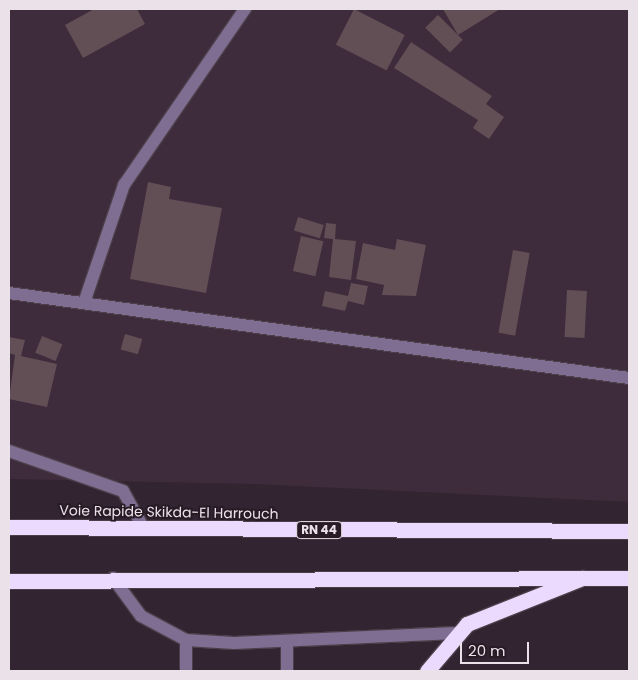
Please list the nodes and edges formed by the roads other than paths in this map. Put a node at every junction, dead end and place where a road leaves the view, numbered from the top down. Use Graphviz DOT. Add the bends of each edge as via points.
graph roads {
  1 [pos="245,9"];
  2 [pos="9,293"];
  3 [pos="84,303"];
  4 [pos="629,378"];
  5 [pos="9,451"];
  6 [pos="9,527"];
  7 [pos="143,527"];
  8 [pos="629,531"];
  9 [pos="113,578"];
  10 [pos="583,578"];
  11 [pos="629,578"];
  12 [pos="9,581"];
  13 [pos="456,633"];
  14 [pos="186,640"];
  15 [pos="287,641"];
  16 [pos="186,671"];
  17 [pos="287,671"];
  18 [pos="427,671"];
  1 -- 3 [label="lane" via="124,185"];
  2 -- 3 [label="lane"];
  3 -- 4 [label="lane"];
  5 -- 7 [label="lane" via="123,491"];
  6 -- 7 [label="highway, Voie Rapide Skikda-El Harrouch / RN 44"];
  7 -- 8 [label="highway, Voie Rapide Skikda-El Harrouch / RN 44"];
  9 -- 10 [label="highway"];
  9 -- 12 [label="highway"];
  9 -- 14 [label="lane" via="141,616"];
  10 -- 11 [label="highway"];
  10 -- 13 [label="highway" via="544,597 479,618"];
  13 -- 15 [label="lane"];
  13 -- 18 [label="highway"];
  14 -- 15 [label="lane"];
  14 -- 16 [label="lane"];
  15 -- 17 [label="lane"];
}
